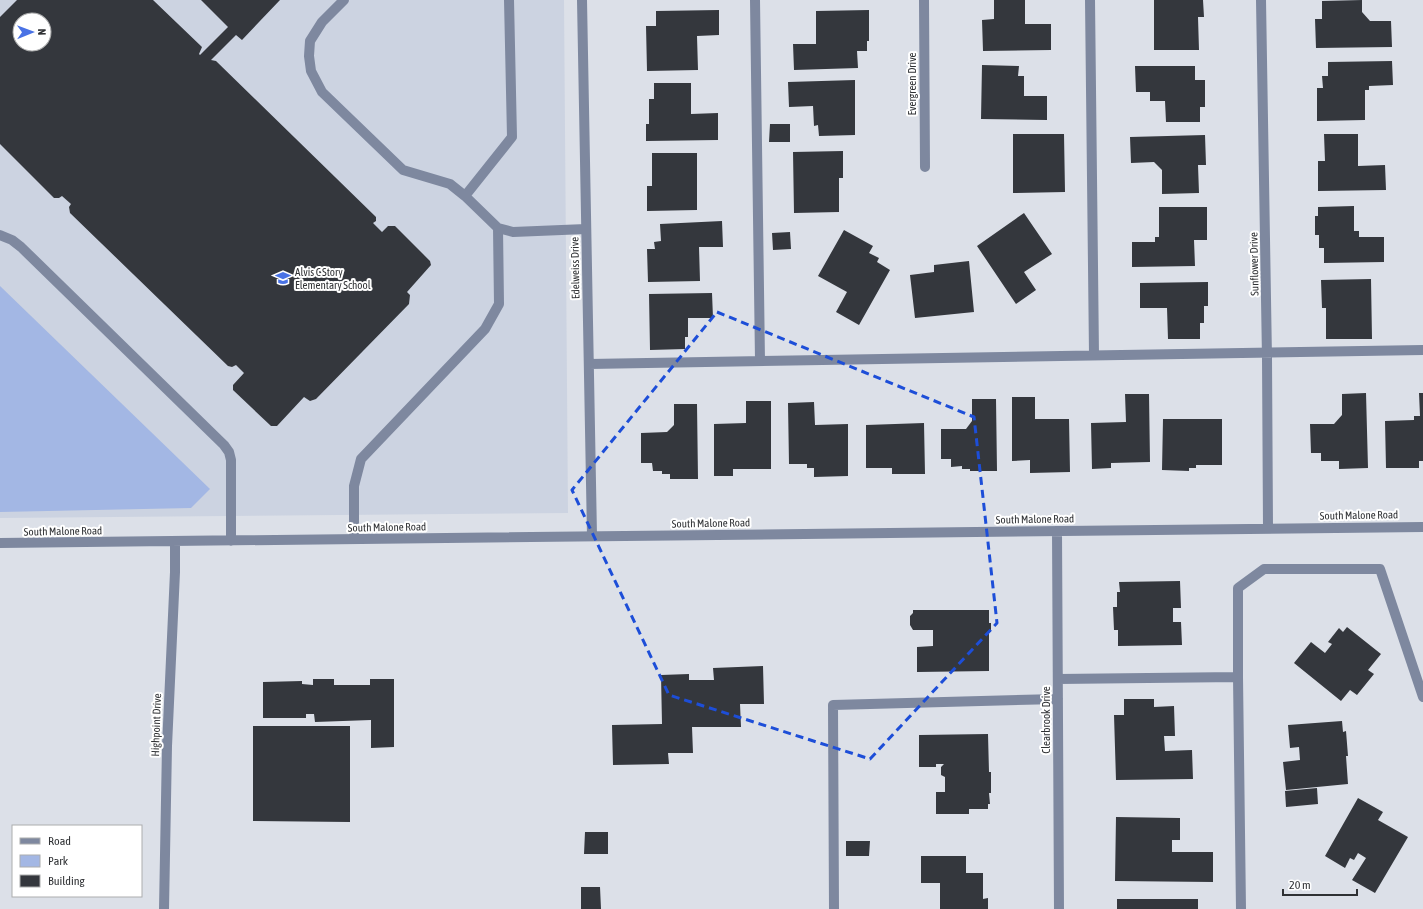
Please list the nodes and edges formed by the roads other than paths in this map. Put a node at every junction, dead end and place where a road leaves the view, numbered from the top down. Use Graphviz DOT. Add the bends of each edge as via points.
graph roads {
  1 [pos="344,0"];
  2 [pos="509,0"];
  3 [pos="582,0"];
  4 [pos="755,0"];
  5 [pos="924,0"];
  6 [pos="1090,0"];
  7 [pos="1261,0"];
  8 [pos="925,167"];
  9 [pos="465,196"];
  10 [pos="498,228"];
  11 [pos="586,229"];
  12 [pos="0,235"];
  13 [pos="1423,350"];
  14 [pos="1267,352"];
  15 [pos="1094,355"];
  16 [pos="760,361"];
  17 [pos="589,364"];
  18 [pos="1423,527"];
  19 [pos="1268,528"];
  20 [pos="1057,531"];
  21 [pos="592,536"];
  22 [pos="354,540"];
  23 [pos="231,541"];
  24 [pos="175,542"];
  25 [pos="0,544"];
  26 [pos="1238,677"];
  27 [pos="1058,678"];
  28 [pos="1423,697"];
  29 [pos="1058,699"];
  30 [pos="164,909"];
  31 [pos="834,909"];
  32 [pos="1059,909"];
  33 [pos="1241,909"];
  1 -- 9 [label="street" via="322,22 310,41 311,71 322,92 403,170 450,184"];
  2 -- 9 [label="street" via="512,137"];
  3 -- 11 [label="street, Edelweiss Drive"];
  4 -- 16 [label="street"];
  5 -- 8 [label="street, Evergreen Drive"];
  6 -- 15 [label="street"];
  7 -- 14 [label="street, Sunflower Drive"];
  9 -- 10 [label="street"];
  10 -- 11 [label="street" via="513,232"];
  10 -- 22 [label="street" via="498,304 485,329 361,459 354,486"];
  11 -- 17 [label="street, Edelweiss Drive"];
  12 -- 23 [label="street" via="21,247 224,445 231,460"];
  13 -- 14 [label="street"];
  14 -- 15 [label="street"];
  14 -- 19 [label="street, Sunflower Drive"];
  15 -- 16 [label="street"];
  16 -- 17 [label="street"];
  17 -- 21 [label="street, Edelweiss Drive"];
  18 -- 19 [label="street, South Malone Road"];
  19 -- 20 [label="street, South Malone Road"];
  20 -- 21 [label="street, South Malone Road"];
  20 -- 27 [label="street, Clearbrook Drive"];
  21 -- 22 [label="street, South Malone Road"];
  22 -- 23 [label="street, South Malone Road"];
  23 -- 24 [label="street, South Malone Road"];
  24 -- 25 [label="street, South Malone Road"];
  24 -- 30 [label="street, Highpoint Drive"];
  26 -- 27 [label="street"];
  26 -- 28 [label="street" via="1238,588 1264,568 1380,569"];
  26 -- 33 [label="street"];
  27 -- 29 [label="street, Clearbrook Drive"];
  29 -- 31 [label="street" via="833,705"];
  29 -- 32 [label="street, Clearbrook Drive"];
}
